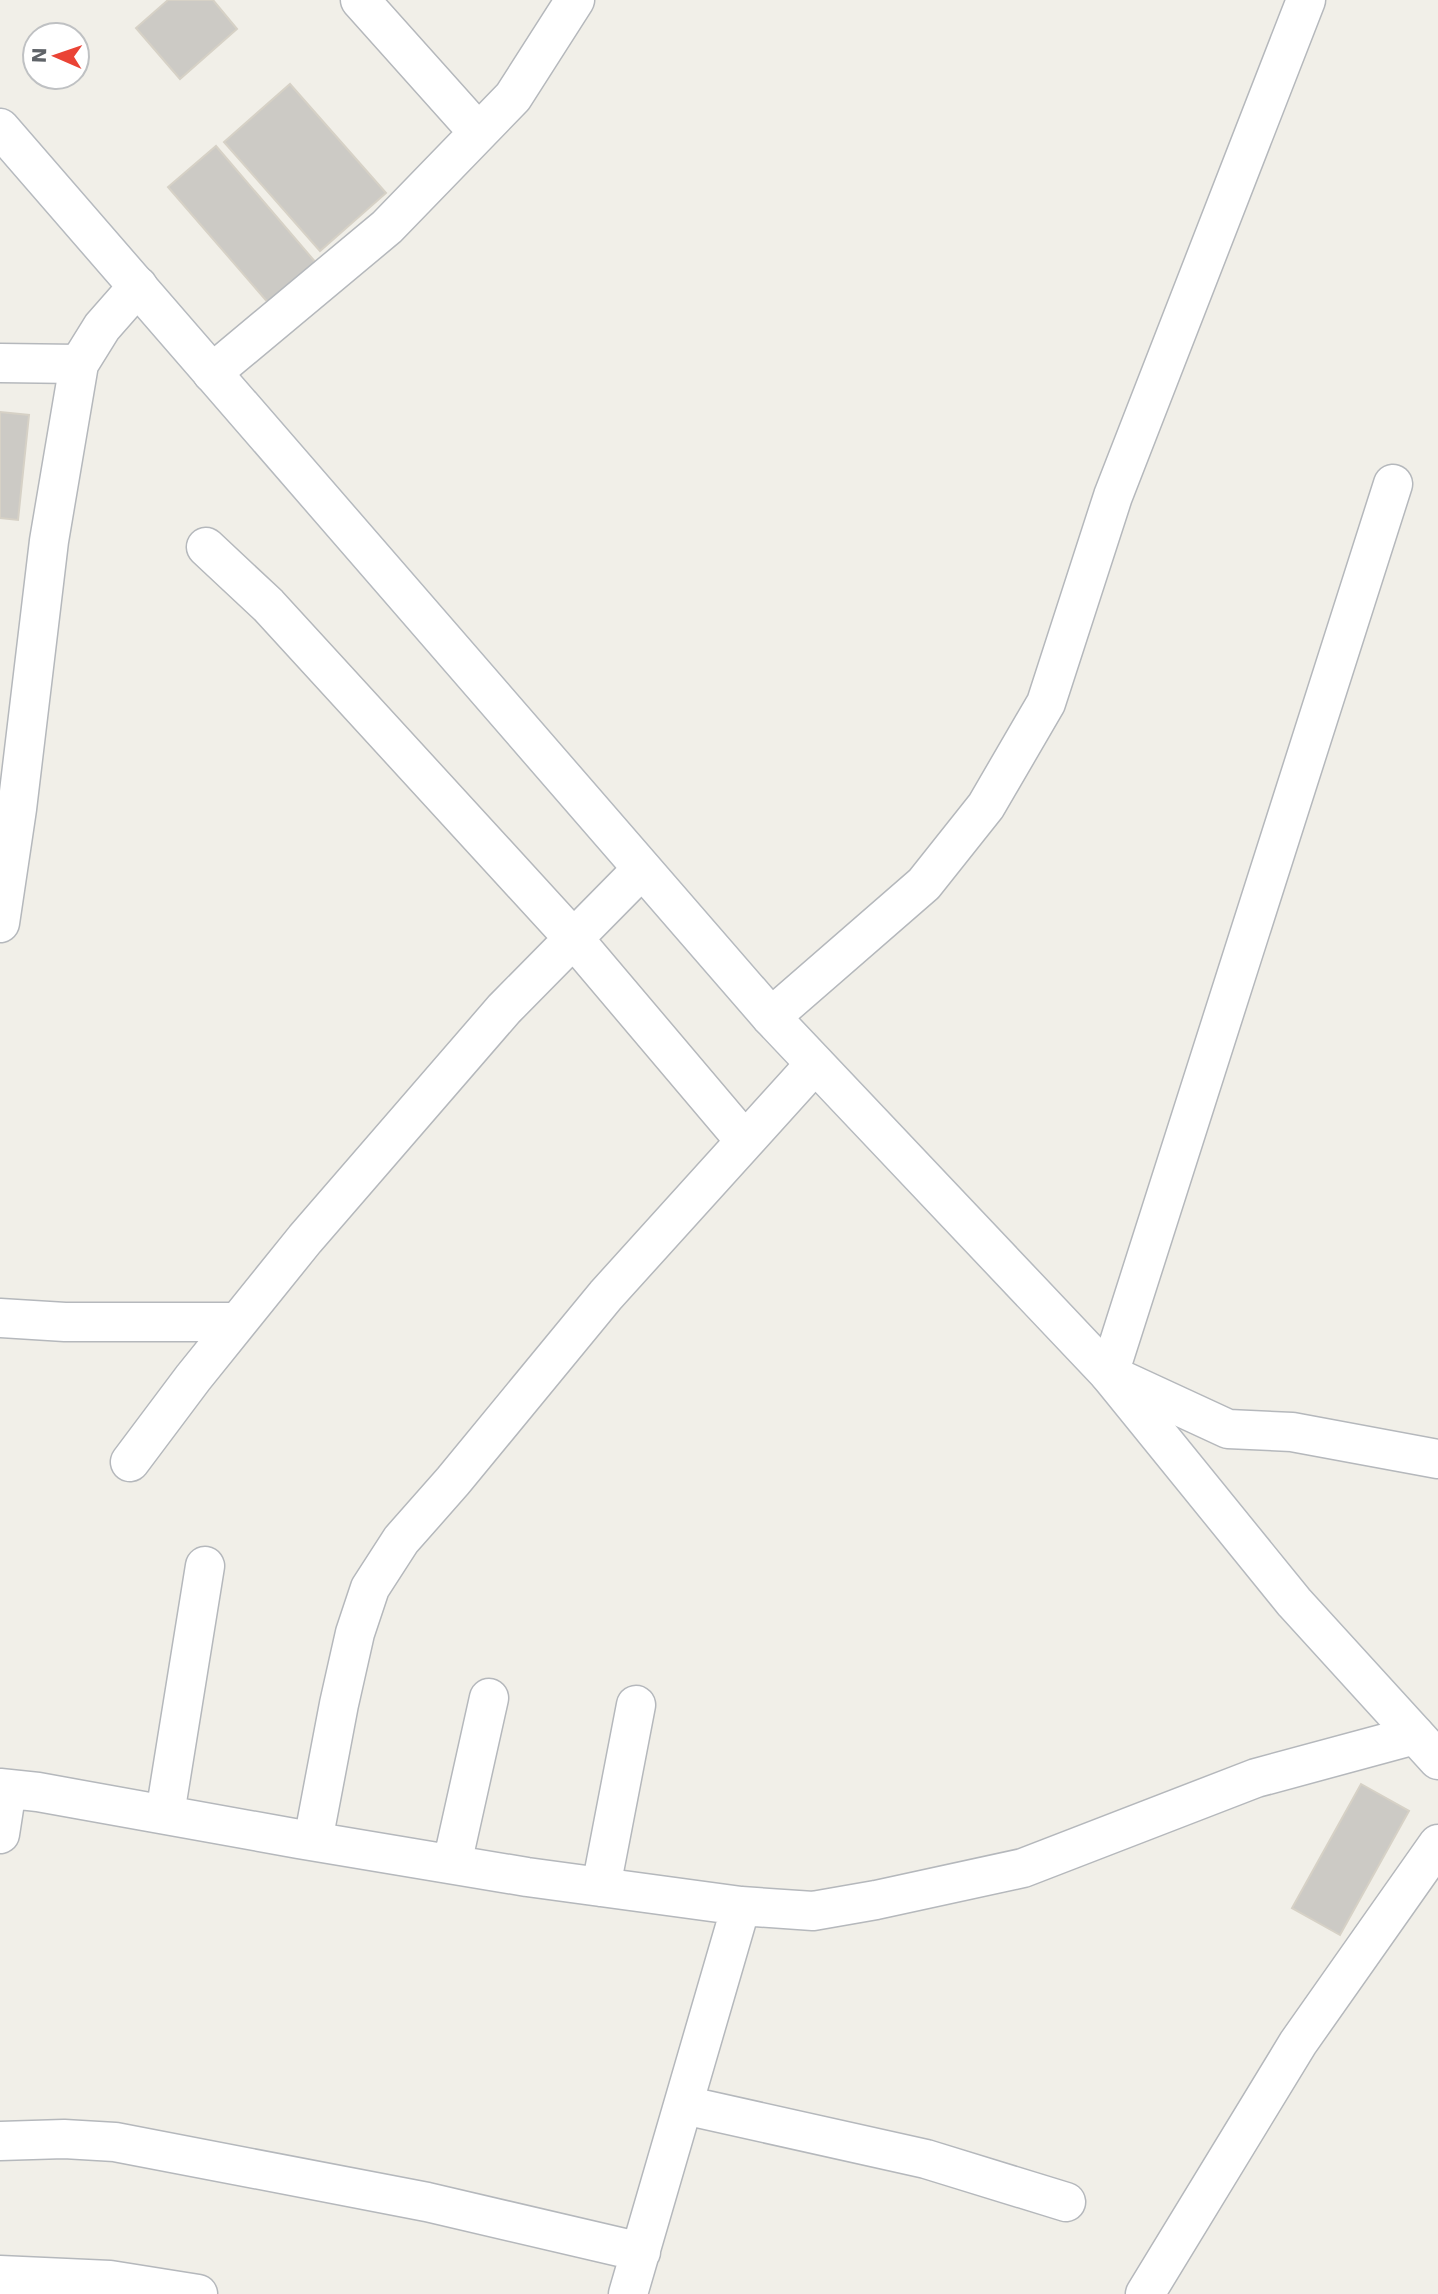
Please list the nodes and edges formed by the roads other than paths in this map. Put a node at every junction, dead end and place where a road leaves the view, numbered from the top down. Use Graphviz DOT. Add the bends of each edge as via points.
graph roads {
  1 [pos="360,0"];
  2 [pos="576,0"];
  3 [pos="1306,0"];
  4 [pos="0,128"];
  5 [pos="478,132"];
  6 [pos="138,286"];
  7 [pos="0,363"];
  8 [pos="79,364"];
  9 [pos="212,373"];
  10 [pos="1393,484"];
  11 [pos="206,547"];
  12 [pos="642,869"];
  13 [pos="0,923"];
  14 [pos="574,939"];
  15 [pos="771,1017"];
  16 [pos="815,1064"];
  17 [pos="746,1141"];
  18 [pos="0,1318"];
  19 [pos="238,1322"];
  20 [pos="1110,1374"];
  21 [pos="1438,1459"];
  22 [pos="130,1462"];
  23 [pos="205,1566"];
  24 [pos="489,1698"];
  25 [pos="636,1705"];
  26 [pos="1427,1747"];
  27 [pos="4,1788"];
  28 [pos="165,1814"];
  29 [pos="0,1833"];
  30 [pos="313,1841"];
  31 [pos="1438,1844"];
  32 [pos="452,1864"];
  33 [pos="601,1887"];
  34 [pos="741,1906"];
  35 [pos="684,2105"];
  36 [pos="0,2141"];
  37 [pos="1066,2202"];
  38 [pos="641,2252"];
  39 [pos="0,2275"];
  40 [pos="198,2294"];
  41 [pos="628,2294"];
  42 [pos="1144,2294"];
  1 -- 5 [label="street"];
  2 -- 5 [label="street" via="513,97"];
  3 -- 15 [label="street" via="1113,496 1046,703 985,806 923,884"];
  4 -- 6 [label="street"];
  5 -- 9 [label="street" via="387,227"];
  6 -- 8 [label="street" via="102,327"];
  6 -- 9 [label="street"];
  7 -- 8 [label="street"];
  8 -- 13 [label="street" via="49,541"];
  9 -- 12 [label="street"];
  10 -- 20 [label="street"];
  11 -- 14 [label="street" via="268,605"];
  12 -- 14 [label="street"];
  12 -- 15 [label="street"];
  14 -- 17 [label="street"];
  14 -- 19 [label="street" via="495,1020"];
  15 -- 16 [label="street"];
  16 -- 17 [label="street"];
  16 -- 20 [label="street"];
  17 -- 30 [label="street" via="606,1295 401,1540 370,1588 339,1704"];
  18 -- 19 [label="street"];
  19 -- 22 [label="street"];
  20 -- 21 [label="street" via="1228,1429 1292,1432"];
  20 -- 26 [label="street" via="1294,1602"];
  23 -- 28 [label="street"];
  24 -- 32 [label="street"];
  25 -- 33 [label="street"];
  26 -- 34 [label="street" via="1256,1778 1023,1868 813,1911"];
  27 -- 28 [label="street"];
  27 -- 29 [label="street"];
  28 -- 30 [label="street"];
  30 -- 32 [label="street"];
  31 -- 42 [label="street" via="1298,2043"];
  32 -- 33 [label="street"];
  33 -- 34 [label="street"];
  34 -- 35 [label="street"];
  35 -- 37 [label="street" via="926,2159"];
  35 -- 38 [label="street"];
  36 -- 38 [label="street" via="115,2142 428,2202"];
  38 -- 41 [label="street"];
  39 -- 40 [label="street" via="110,2280"];
}
